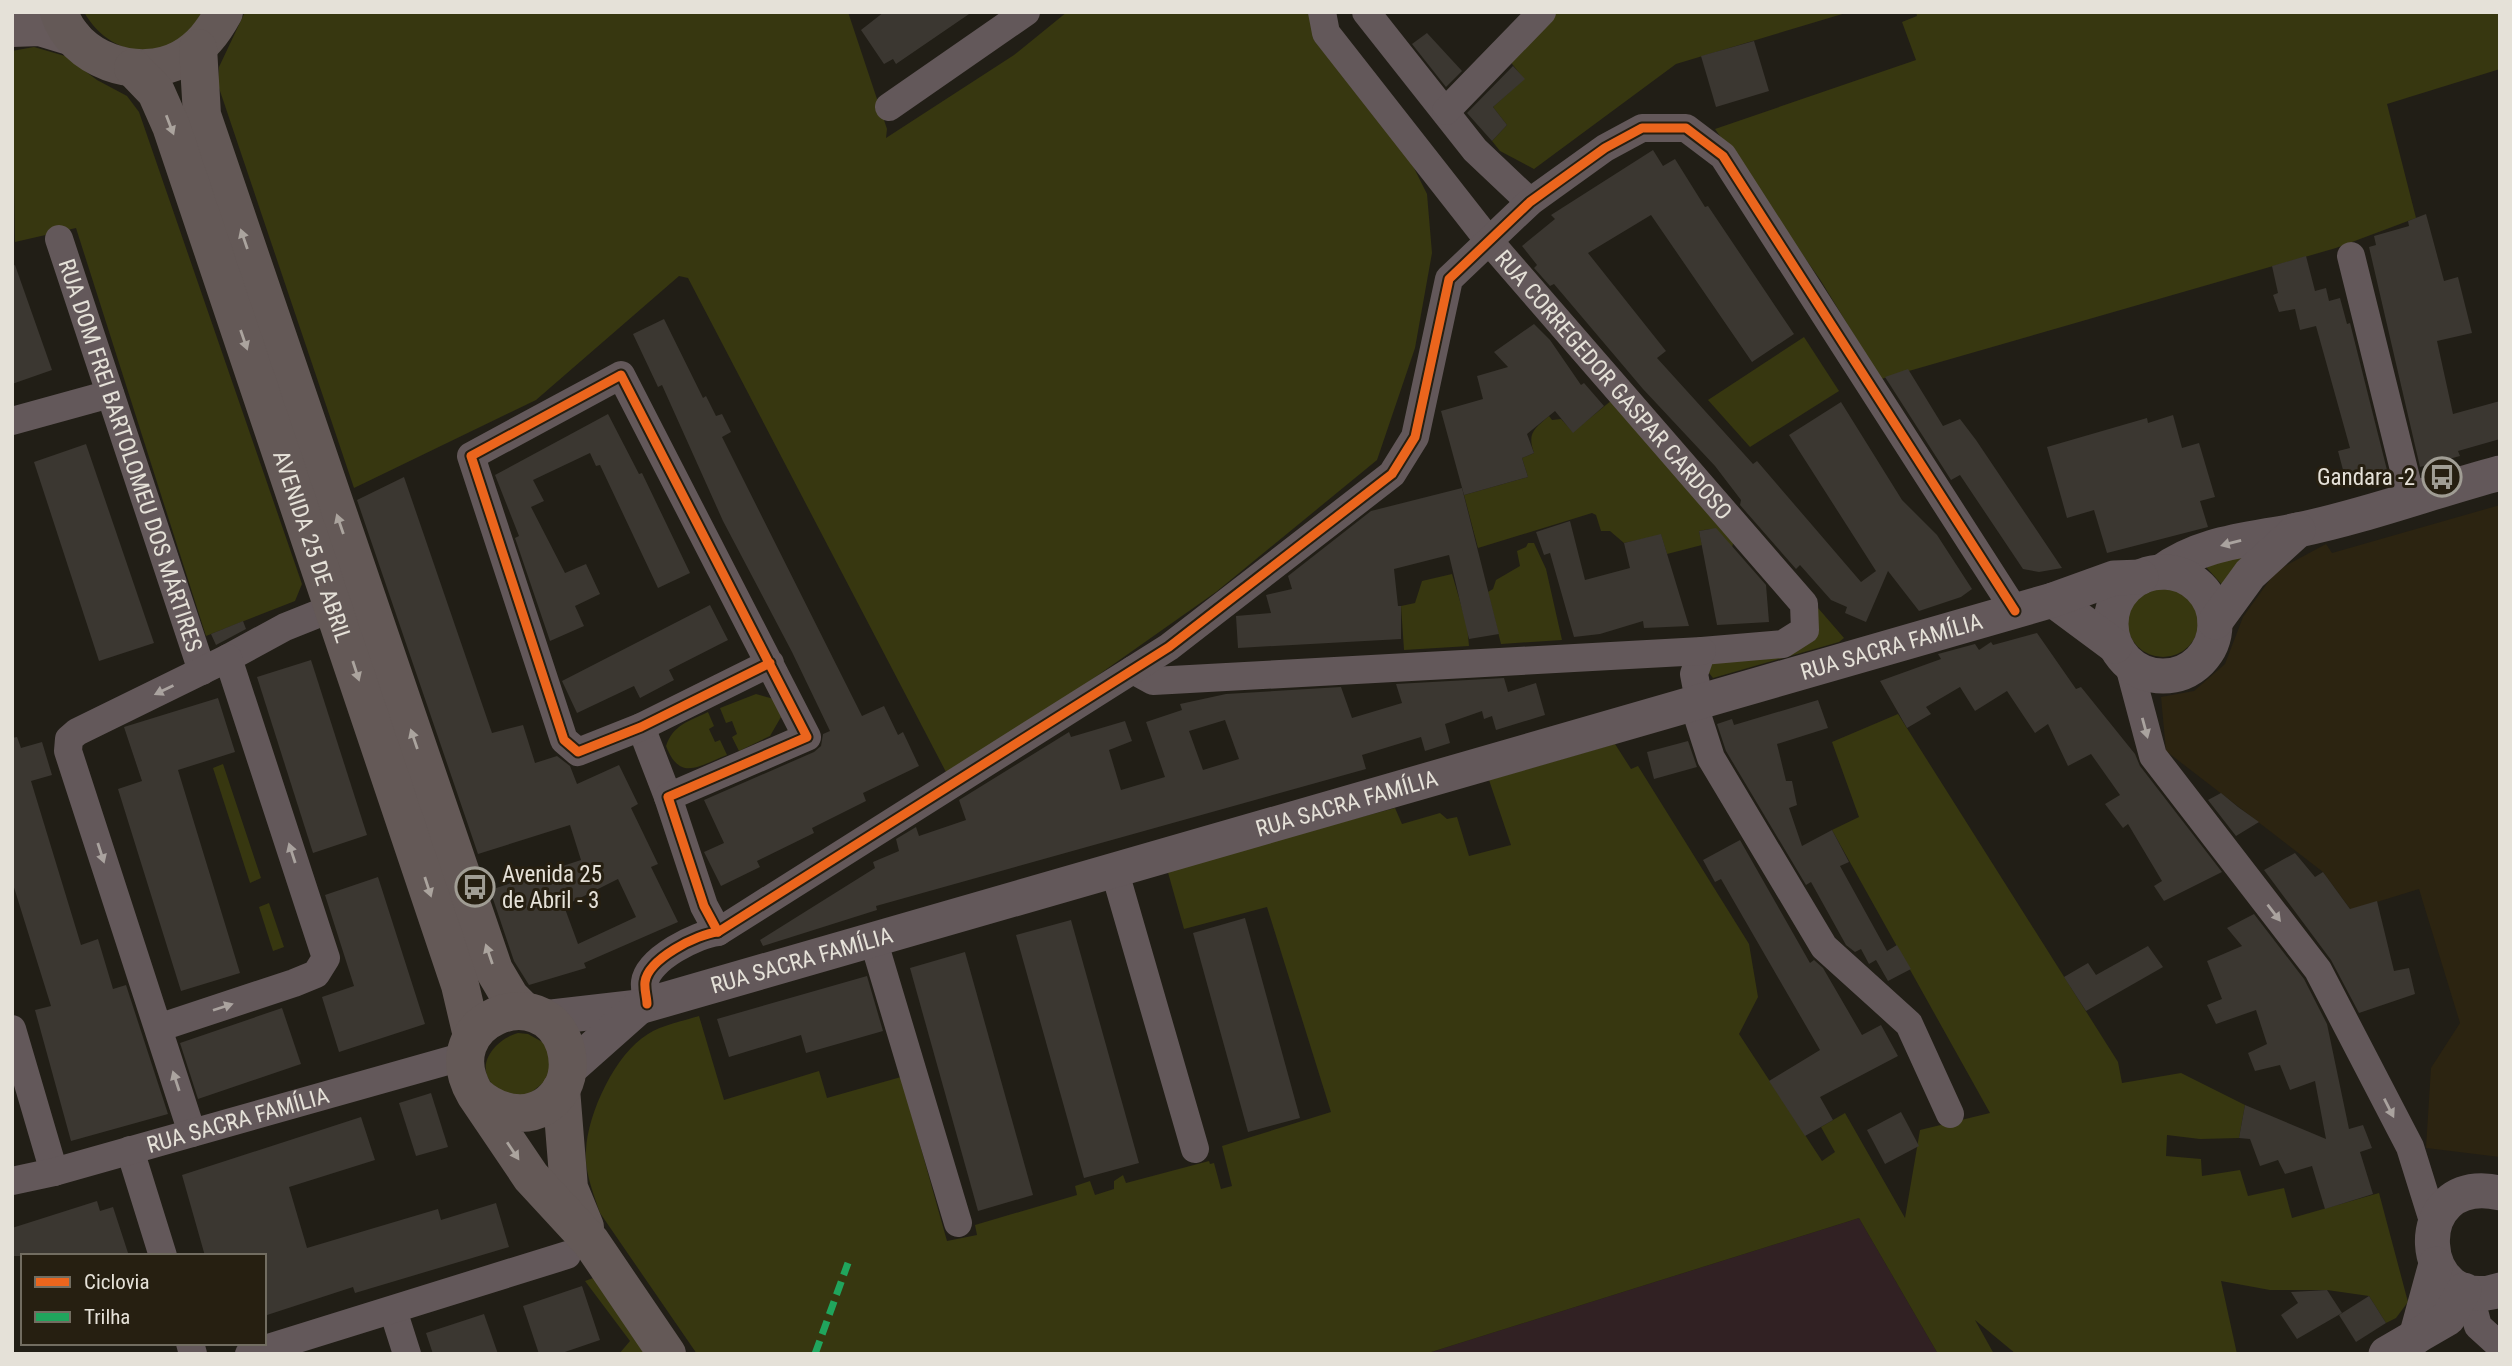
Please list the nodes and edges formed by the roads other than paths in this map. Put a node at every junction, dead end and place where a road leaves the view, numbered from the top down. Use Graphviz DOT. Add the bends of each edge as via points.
graph roads {
  1 [pos="21,12"];
  2 [pos="224,12"];
  3 [pos="1026,12"];
  4 [pos="1322,12"];
  5 [pos="1366,12"];
  6 [pos="1542,12"];
  7 [pos="12,19"];
  8 [pos="66,25"];
  9 [pos="12,28"];
  10 [pos="198,48"];
  11 [pos="133,68"];
  12 [pos="889,107"];
  13 [pos="1446,111"];
  14 [pos="1530,202"];
  15 [pos="59,239"];
  16 [pos="1489,240"];
  17 [pos="2351,256"];
  18 [pos="110,394"];
  19 [pos="12,421"];
  20 [pos="2500,472"];
  21 [pos="2411,498"];
  22 [pos="2298,530"];
  23 [pos="2151,575"];
  24 [pos="2053,600"];
  25 [pos="335,607"];
  26 [pos="2015,611"];
  27 [pos="2215,622"];
  28 [pos="1702,651"];
  29 [pos="2122,654"];
  30 [pos="228,658"];
  31 [pos="770,663"];
  32 [pos="1133,670"];
  33 [pos="202,671"];
  34 [pos="1696,701"];
  35 [pos="641,727"];
  36 [pos="668,797"];
  37 [pos="1114,869"];
  38 [pos="718,932"];
  39 [pos="873,939"];
  40 [pos="684,994"];
  41 [pos="643,1006"];
  42 [pos="533,1015"];
  43 [pos="158,1028"];
  44 [pos="12,1029"];
  45 [pos="468,1046"];
  46 [pos="564,1079"];
  47 [pos="475,1094"];
  48 [pos="1950,1114"];
  49 [pos="192,1133"];
  50 [pos="1195,1149"];
  51 [pos="130,1150"];
  52 [pos="54,1172"];
  53 [pos="12,1181"];
  54 [pos="2500,1193"];
  55 [pos="958,1223"];
  56 [pos="2434,1224"];
  57 [pos="579,1249"];
  58 [pos="162,1254"];
  59 [pos="2435,1264"];
  60 [pos="393,1310"];
  61 [pos="2476,1310"];
  62 [pos="2416,1337"];
  63 [pos="249,1354"];
  64 [pos="407,1354"];
  65 [pos="667,1354"];
  66 [pos="2386,1354"];
  1 -- 7 [label="main road"];
  2 -- 10 [label="main road, AVENIDA 25 DE ABRIL"];
  3 -- 12 [label="street"];
  4 -- 16 [label="street, RUA CORREGEDOR GASPAR CARDOSO" via="1326,33"];
  5 -- 13 [label="street"];
  6 -- 13 [label="street"];
  8 -- 9 [label="main road"];
  8 -- 11 [label="main road, AVENIDA 25 DE ABRIL" via="90,53"];
  10 -- 11 [label="main road, AVENIDA 25 DE ABRIL" via="157,67"];
  42 -- 10 [label="main road, AVENIDA 25 DE ABRIL, one-way" via="510,998 494,970 202,115"];
  11 -- 25 [label="main road, AVENIDA 25 DE ABRIL, one-way" via="156,92 171,126"];
  13 -- 14 [label="street" via="1475,150"];
  14 -- 16 [label="street"];
  14 -- 26 [label="street" via="1605,148 1642,128 1686,128 1723,156"];
  15 -- 18 [label="street, RUA DOM FREI BARTOLOMEU DOS MÁRTIRES"];
  16 -- 28 [label="street, RUA CORREGEDOR GASPAR CARDOSO" via="1804,604 1805,630 1783,644"];
  16 -- 32 [label="street" via="1449,279 1415,437 1392,474 1286,559"];
  17 -- 21 [label="street"];
  18 -- 19 [label="street"];
  18 -- 33 [label="street, RUA DOM FREI BARTOLOMEU DOS MÁRTIRES"];
  20 -- 21 [label="street, RUA SACRA FAMÍLIA"];
  21 -- 22 [label="street, RUA SACRA FAMÍLIA"];
  22 -- 23 [label="street, RUA SACRA FAMÍLIA, one-way" via="2184,555"];
  22 -- 27 [label="street, RUA SACRA FAMÍLIA" via="2250,574"];
  23 -- 24 [label="street, RUA SACRA FAMÍLIA" via="2114,579"];
  23 -- 27 [label="street" via="2177,574 2198,586 2212,606"];
  23 -- 29 [label="street" via="2127,586 2118,599 2111,630"];
  24 -- 26 [label="street, RUA SACRA FAMÍLIA"];
  24 -- 29 [label="street"];
  25 -- 30 [label="street"];
  25 -- 45 [label="main road, AVENIDA 25 DE ABRIL, one-way" via="460,985"];
  26 -- 34 [label="street, RUA SACRA FAMÍLIA"];
  27 -- 29 [label="street" via="2205,655 2176,674 2142,672"];
  28 -- 32 [label="street" via="1153,681"];
  28 -- 34 [label="street" via="1694,674"];
  29 -- 56 [label="street, one-way" via="2153,756 2318,970 2410,1147"];
  30 -- 33 [label="street"];
  43 -- 30 [label="street, one-way" via="316,974 326,958"];
  31 -- 35 [label="street"];
  31 -- 35 [label="street" via="621,374 471,456 564,740 578,752"];
  31 -- 36 [label="street" via="807,737"];
  32 -- 38 [label="street"];
  33 -- 43 [label="street, one-way" via="69,739 68,751"];
  34 -- 37 [label="street, RUA SACRA FAMÍLIA"];
  34 -- 48 [label="street" via="1711,758 1824,947 1909,1024"];
  35 -- 36 [label="street"];
  36 -- 38 [label="street" via="704,906"];
  37 -- 39 [label="street, RUA SACRA FAMÍLIA"];
  37 -- 50 [label="street"];
  38 -- 40 [label="street" via="713,943 681,965 678,974"];
  38 -- 41 [label="street" via="701,933 652,965"];
  39 -- 40 [label="street, RUA SACRA FAMÍLIA"];
  39 -- 55 [label="street"];
  40 -- 41 [label="street, RUA SACRA FAMÍLIA"];
  41 -- 42 [label="street, RUA SACRA FAMÍLIA"];
  41 -- 46 [label="street, RUA SACRA FAMÍLIA"];
  42 -- 45 [label="main road" via="494,1016"];
  42 -- 46 [label="main road, AVENIDA 25 DE ABRIL" via="554,1027 563,1040"];
  49 -- 43 [label="street, one-way"];
  44 -- 52 [label="street"];
  45 -- 47 [label="main road, AVENIDA 25 DE ABRIL" via="465,1069"];
  45 -- 49 [label="street, RUA SACRA FAMÍLIA"];
  46 -- 47 [label="main road" via="543,1107 519,1114 502,1113"];
  46 -- 57 [label="main road, AVENIDA 25 DE ABRIL" via="569,1188"];
  47 -- 57 [label="main road, AVENIDA 25 DE ABRIL, one-way"];
  49 -- 51 [label="street, RUA SACRA FAMÍLIA"];
  51 -- 52 [label="street, RUA SACRA FAMÍLIA"];
  51 -- 58 [label="street"];
  52 -- 53 [label="street, RUA SACRA FAMÍLIA"];
  54 -- 56 [label="street" via="2485,1190 2455,1198"];
  56 -- 59 [label="street"];
  57 -- 60 [label="street"];
  57 -- 65 [label="main road, AVENIDA 25 DE ABRIL"];
  59 -- 61 [label="street"];
  59 -- 62 [label="street"];
  60 -- 63 [label="street"];
  60 -- 64 [label="street"];
  61 -- 62 [label="street"];
  62 -- 66 [label="street"];
}
